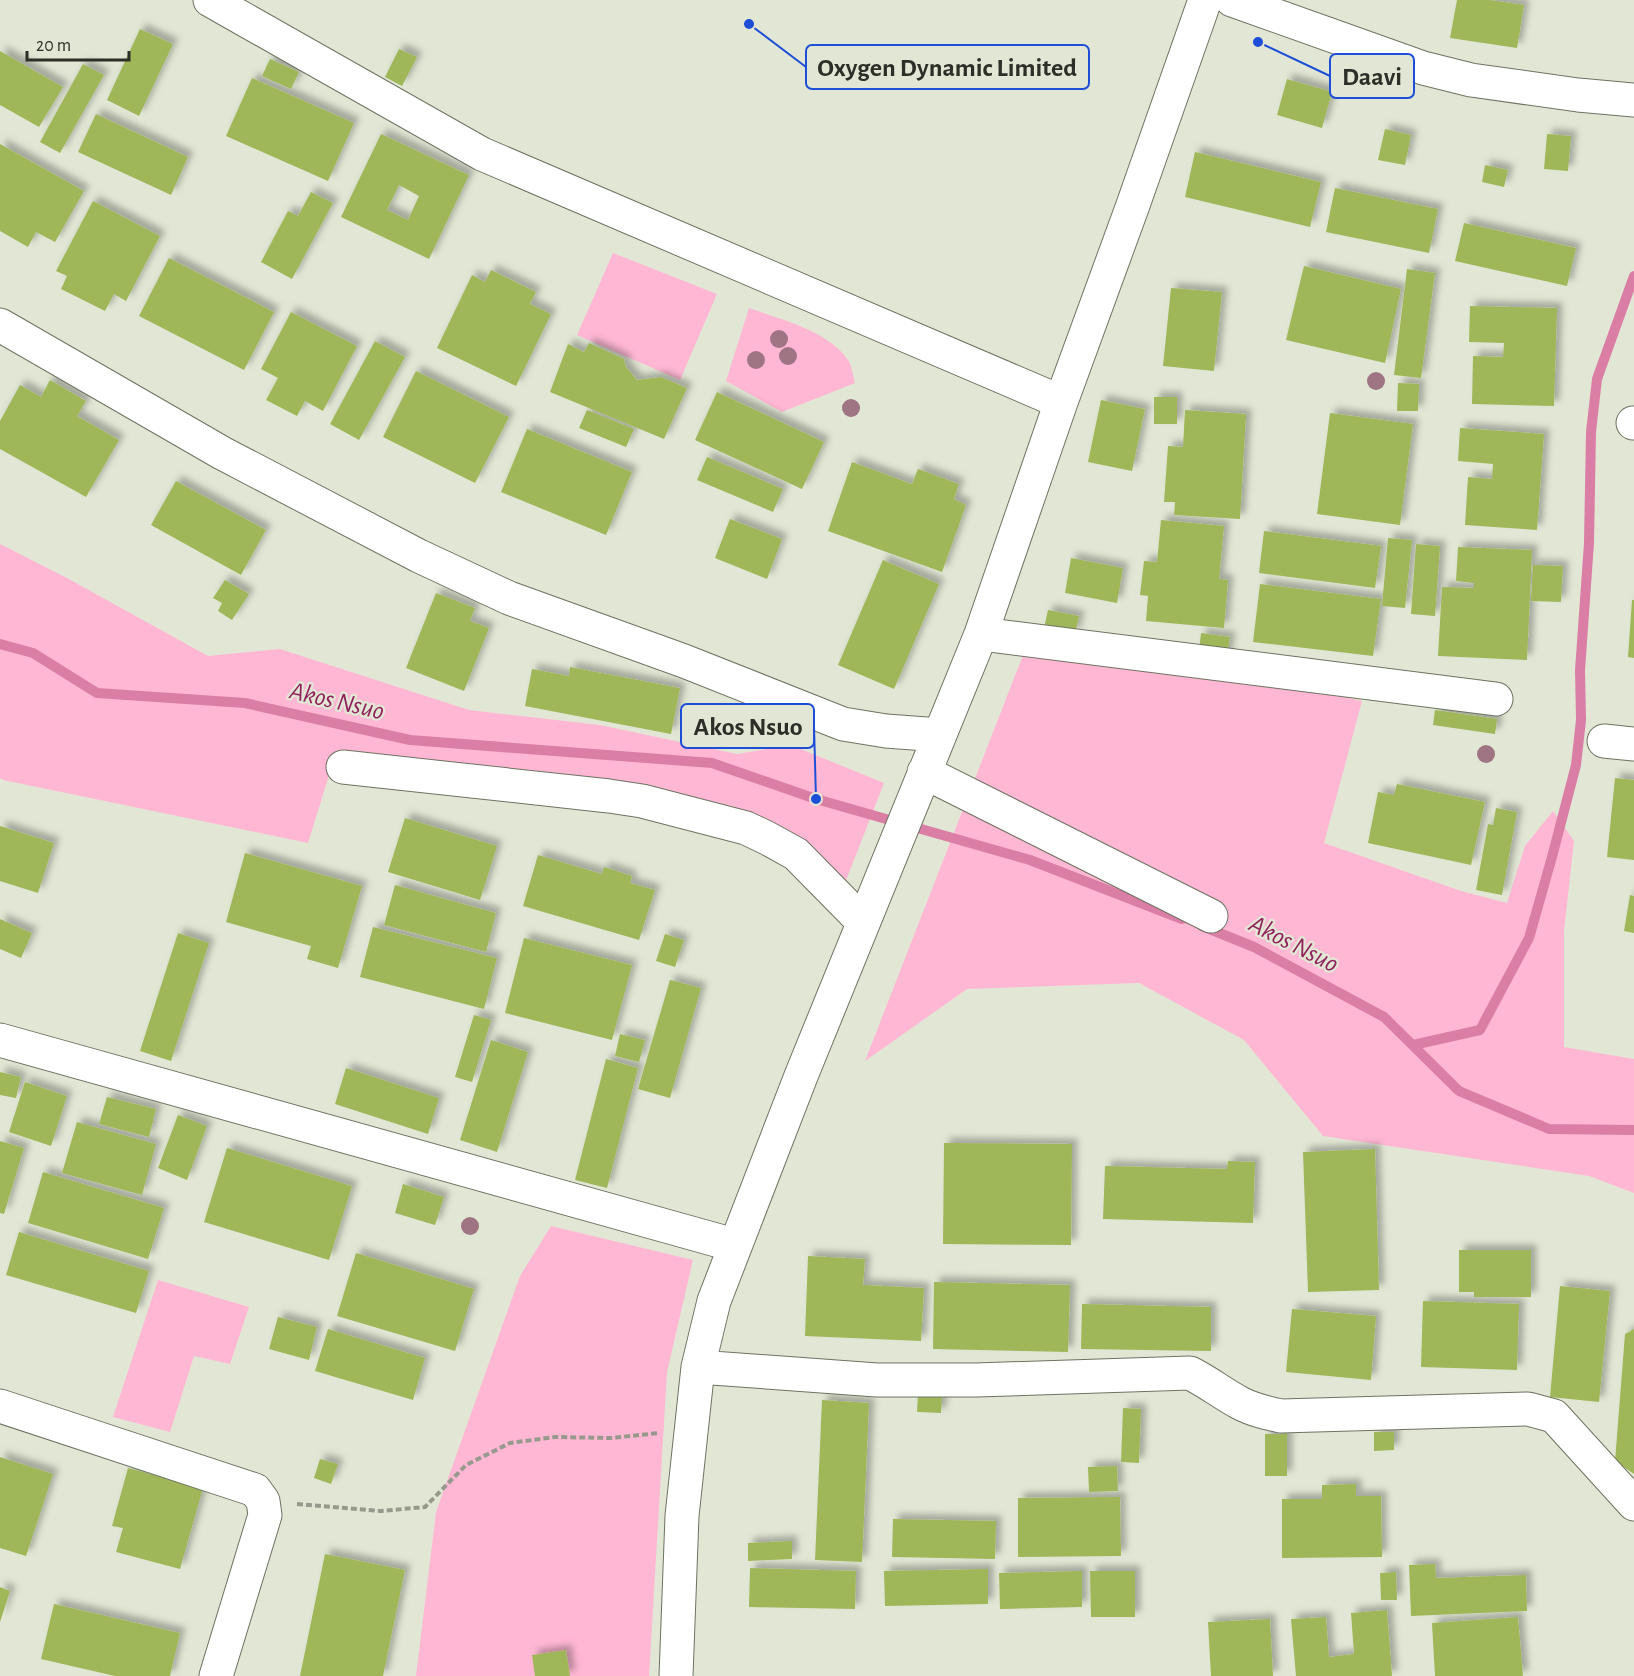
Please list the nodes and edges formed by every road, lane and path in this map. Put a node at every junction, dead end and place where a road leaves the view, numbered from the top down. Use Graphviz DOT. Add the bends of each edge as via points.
graph roads {
  1 [pos="210,0"];
  2 [pos="1205,0"];
  3 [pos="1252,3"];
  4 [pos="1634,100"];
  5 [pos="0,325"];
  6 [pos="1060,402"];
  7 [pos="981,634"];
  8 [pos="1496,699"];
  9 [pos="940,735"];
  10 [pos="343,767"];
  11 [pos="920,782"];
  12 [pos="1211,916"];
  13 [pos="863,922"];
  14 [pos="0,1040"];
  15 [pos="734,1245"];
  16 [pos="698,1367"];
  17 [pos="0,1406"];
  18 [pos="691,1429"];
  19 [pos="263,1501"];
  20 [pos="1634,1504"];
  21 [pos="216,1676"];
  22 [pos="676,1676"];
  1 -- 6 [label="street" via="482,154"];
  2 -- 6 [label="street"];
  3 -- 4 [label="street" via="1423,68 1470,80"];
  5 -- 9 [label="street" via="222,453 508,598 843,724"];
  6 -- 7 [label="street"];
  7 -- 8 [label="street"];
  7 -- 9 [label="street"];
  9 -- 11 [label="street"];
  10 -- 13 [label="street" via="631,799 746,828 795,854"];
  11 -- 12 [label="street"];
  11 -- 13 [label="street"];
  13 -- 15 [label="street"];
  14 -- 15 [label="street"];
  15 -- 16 [label="street" via="714,1301"];
  16 -- 18 [label="street"];
  16 -- 20 [label="street" via="877,1380 1190,1373 1241,1404 1281,1416 1528,1409 1554,1416"];
  17 -- 19 [label="street" via="255,1490"];
  18 -- 19 [label="path" via="510,1443 466,1465 425,1507 381,1511"];
  18 -- 22 [label="street" via="682,1516"];
  19 -- 21 [label="street" via="265,1515"];
}
